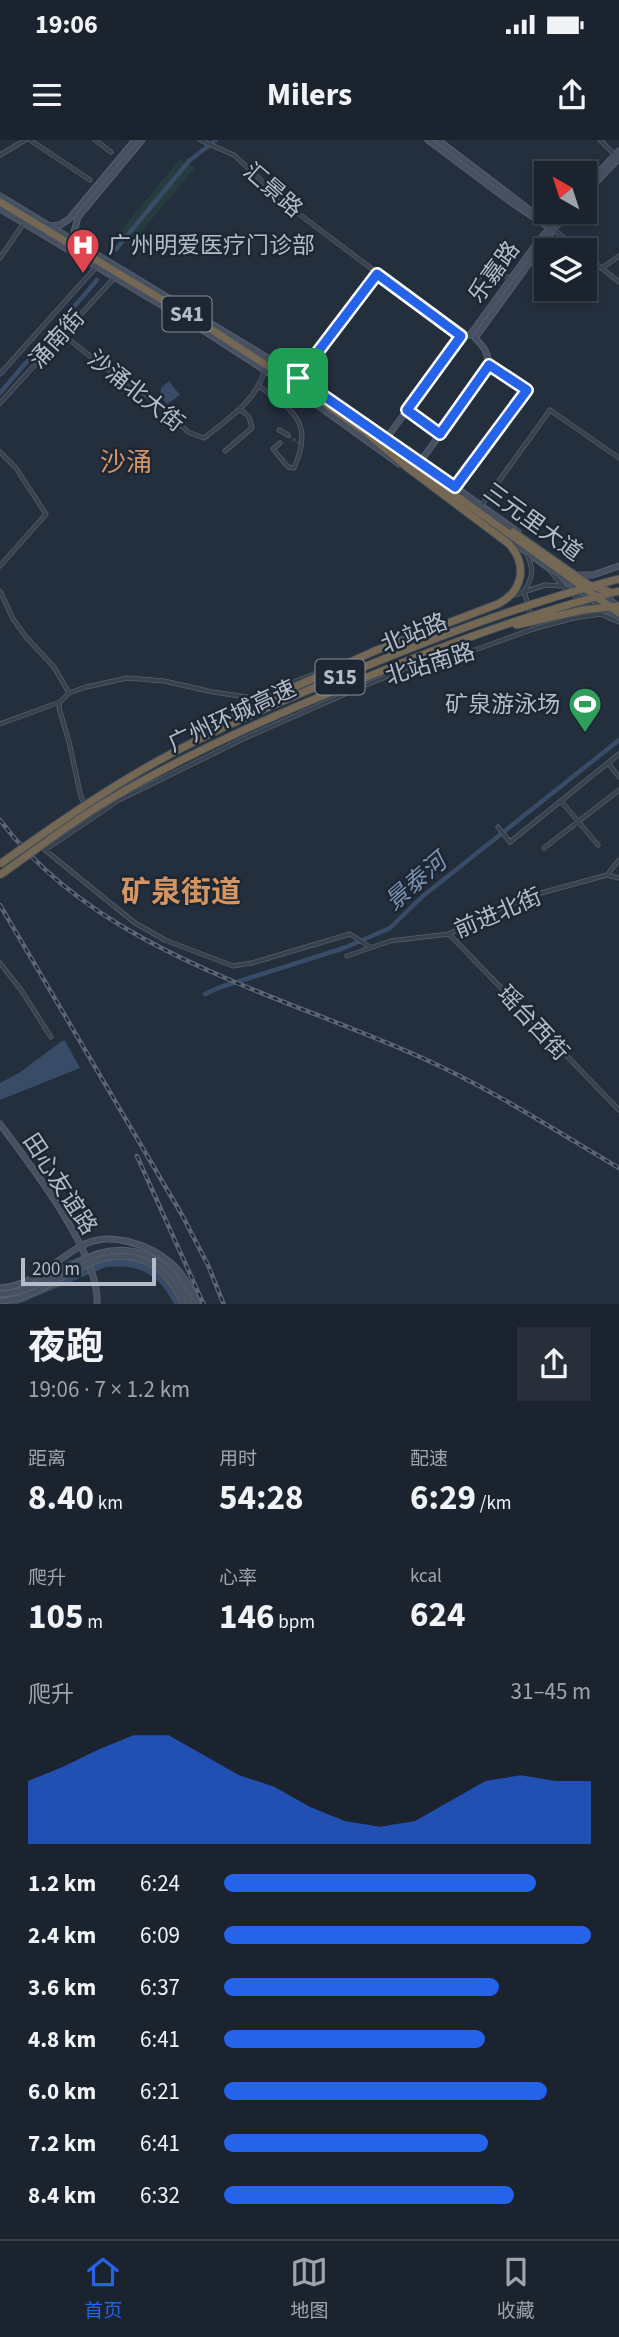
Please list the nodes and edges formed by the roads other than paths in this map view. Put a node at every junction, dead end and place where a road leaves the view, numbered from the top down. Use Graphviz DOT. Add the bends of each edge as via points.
graph roads {
  1 [pos="27,140"];
  2 [pos="95,140"];
  3 [pos="135,140"];
  4 [pos="142,140"];
  5 [pos="428,140"];
  6 [pos="438,140"];
  7 [pos="600,140"];
  8 [pos="201,141"];
  9 [pos="111,152"];
  10 [pos="618,154"];
  11 [pos="0,155"];
  12 [pos="597,175"];
  13 [pos="597,179"];
  14 [pos="90,180"];
  15 [pos="0,196"];
  16 [pos="0,202"];
  17 [pos="0,209"];
  18 [pos="24,223"];
  19 [pos="554,224"];
  20 [pos="556,224"];
  21 [pos="50,226"];
  22 [pos="551,228"];
  23 [pos="564,238"];
  24 [pos="77,242"];
  25 [pos="619,256"];
  26 [pos="0,258"];
  27 [pos="597,264"];
  28 [pos="97,266"];
  29 [pos="602,268"];
  30 [pos="377,274"];
  31 [pos="115,277"];
  32 [pos="510,280"];
  33 [pos="619,282"];
  34 [pos="471,286"];
  35 [pos="62,334"];
  36 [pos="461,336"];
  37 [pos="472,336"];
  38 [pos="489,365"];
  39 [pos="265,370"];
  40 [pos="0,373"];
  41 [pos="298,378"];
  42 [pos="259,386"];
  43 [pos="0,402"];
  44 [pos="240,409"];
  45 [pos="407,410"];
  46 [pos="279,430"];
  47 [pos="368,434"];
  48 [pos="440,434"];
  49 [pos="288,435"];
  50 [pos="386,439"];
  51 [pos="280,443"];
  52 [pos="379,450"];
  53 [pos="225,451"];
  54 [pos="0,452"];
  55 [pos="619,458"];
  56 [pos="420,462"];
  57 [pos="455,487"];
  58 [pos="481,506"];
  59 [pos="488,519"];
  60 [pos="521,548"];
  61 [pos="0,566"];
  62 [pos="619,566"];
  63 [pos="548,567"];
  64 [pos="576,575"];
  65 [pos="616,580"];
  66 [pos="563,586"];
  67 [pos="0,591"];
  68 [pos="524,592"];
  69 [pos="619,594"];
  70 [pos="619,607"];
  71 [pos="619,613"];
  72 [pos="600,614"];
  73 [pos="619,621"];
  74 [pos="536,629"];
  75 [pos="454,642"];
  76 [pos="69,693"];
  77 [pos="60,702"];
  78 [pos="0,724"];
  79 [pos="619,754"];
  80 [pos="158,761"];
  81 [pos="608,763"];
  82 [pos="619,777"];
  83 [pos="619,790"];
  84 [pos="561,800"];
  85 [pos="90,817"];
  86 [pos="578,822"];
  87 [pos="498,827"];
  88 [pos="598,845"];
  89 [pos="544,848"];
  90 [pos="619,860"];
  91 [pos="0,864"];
  92 [pos="0,875"];
  93 [pos="607,875"];
  94 [pos="619,878"];
  95 [pos="449,934"];
  96 [pos="370,947"];
  97 [pos="347,957"];
  98 [pos="0,963"];
  99 [pos="51,1037"];
  100 [pos="619,1110"];
  101 [pos="0,1124"];
  102 [pos="81,1247"];
  103 [pos="0,1289"];
  104 [pos="0,1294"];
  105 [pos="0,1301"];
  106 [pos="97,1304"];
  107 [pos="184,1304"];
  108 [pos="190,1304"];
  109 [pos="198,1304"];
  1 -- 11 [label="street"];
  1 -- 14 [label="street"];
  2 -- 9 [label="street"];
  3 -- 21 [label="main road" via="69,219"];
  4 -- 24 [label="main road" via="78,217"];
  5 -- 22 [label="main road"];
  6 -- 22 [label="main road"];
  7 -- 10 [label="street"];
  8 -- 30 [label="street, 汇景路" via="234,155 290,208"];
  10 -- 12 [label="main road"];
  10 -- 13 [label="main road"];
  15 -- 21 [label="main road, 三元里大道"];
  16 -- 47 [label="highway, S41" via="209,327"];
  17 -- 18 [label="main road, 三元里大道"];
  18 -- 26 [label="street"];
  18 -- 28 [label="main road, 三元里大道"];
  19 -- 22 [label="main road, 乐嘉路"];
  20 -- 22 [label="main road, 乐嘉路"];
  21 -- 24 [label="main road, 三元里大道"];
  22 -- 23 [label="street"];
  22 -- 32 [label="main road, 乐嘉路"];
  22 -- 37 [label="main road, 乐嘉路"];
  24 -- 41 [label="main road, 三元里大道"];
  25 -- 29 [label="street"];
  27 -- 29 [label="street"];
  28 -- 31 [label="main road, 三元里大道"];
  28 -- 40 [label="street"];
  29 -- 33 [label="street"];
  30 -- 36 [label="street, 汇景路"];
  30 -- 41 [label="street"];
  31 -- 35 [label="street, 涌南街"];
  31 -- 39 [label="main road, 三元里大道"];
  32 -- 34 [label="street" via="489,265"];
  32 -- 37 [label="main road, 乐嘉路"];
  35 -- 43 [label="street, 涌南街"];
  35 -- 44 [label="street, 沙涌北大街" via="155,401 188,432 204,438"];
  36 -- 37 [label="main road, 乐嘉路"];
  36 -- 45 [label="main road"];
  37 -- 38 [label="main road, 乐嘉路" via="485,351"];
  38 -- 48 [label="main road"];
  38 -- 57 [label="street" via="527,390"];
  39 -- 42 [label="street, 沙涌北大街"];
  39 -- 47 [label="main road, 三元里大道"];
  41 -- 47 [label="main road, 三元里大道"];
  42 -- 44 [label="street, 沙涌北大街"];
  42 -- 51 [label="street" via="292,410 300,423 301,444 294,468 273,449"];
  44 -- 53 [label="street" via="252,428"];
  45 -- 48 [label="street"];
  45 -- 50 [label="main road"];
  46 -- 49 [label="street"];
  47 -- 50 [label="main road, 三元里大道"];
  47 -- 52 [label="main road, 三元里大道"];
  47 -- 59 [label="highway, S41, bridge"];
  47 -- 80 [label="highway, bridge" via="512,548 522,569 514,592 494,606 270,698"];
  48 -- 56 [label="main road"];
  50 -- 52 [label="main road"];
  50 -- 56 [label="main road, 三元里大道"];
  52 -- 60 [label="main road, 三元里大道"];
  54 -- 61 [label="street" via="46,514"];
  55 -- 58 [label="street" via="550,410"];
  56 -- 57 [label="main road, 三元里大道"];
  57 -- 58 [label="main road, 三元里大道"];
  58 -- 64 [label="main road, 三元里大道"];
  59 -- 69 [label="highway, bridge" via="590,585"];
  59 -- 71 [label="highway, bridge"];
  60 -- 63 [label="main road, 三元里大道"];
  60 -- 68 [label="street" via="533,570"];
  62 -- 64 [label="main road"];
  63 -- 66 [label="street"];
  63 -- 73 [label="main road, 三元里大道"];
  64 -- 69 [label="street"];
  64 -- 70 [label="main road, 三元里大道"];
  65 -- 80 [label="highway, 广州环城高速 / S15, bridge" via="511,610 424,642"];
  66 -- 68 [label="street, 北站路" via="545,585"];
  66 -- 72 [label="street"];
  67 -- 76 [label="street" via="13,619 54,667"];
  68 -- 74 [label="street"];
  68 -- 76 [label="street, 北站路" via="253,698 139,678 104,681"];
  69 -- 75 [label="highway, 广州环城高速 / S15, bridge" via="547,611"];
  70 -- 75 [label="highway, bridge" via="563,614"];
  72 -- 73 [label="street"];
  72 -- 74 [label="street, 北站南路"];
  74 -- 85 [label="street, 北站南路" via="375,681 215,752"];
  75 -- 92 [label="highway, 广州环城高速 / S15, bridge" via="191,755 99,806"];
  76 -- 77 [label="street, 北站路"];
  77 -- 78 [label="street"];
  77 -- 85 [label="street" via="81,797"];
  79 -- 81 [label="street"];
  80 -- 91 [label="highway, 广州环城高速 / S15, bridge"];
  81 -- 82 [label="street"];
  81 -- 84 [label="street"];
  83 -- 86 [label="street"];
  84 -- 86 [label="street"];
  84 -- 87 [label="street" via="510,842"];
  85 -- 96 [label="street, 北站南路" via="45,850 135,923 165,940 233,965 350,934"];
  86 -- 88 [label="street"];
  86 -- 89 [label="street"];
  90 -- 93 [label="street"];
  93 -- 94 [label="street"];
  93 -- 95 [label="street, 前进北街" via="514,903"];
  95 -- 96 [label="street, 前进北街"];
  95 -- 100 [label="street, 瑶台西街"];
  96 -- 97 [label="street, 前进北街"];
  98 -- 99 [label="street"];
  101 -- 102 [label="main road, 田心友谊路" via="42,1180"];
  102 -- 103 [label="main road" via="22,1284"];
  102 -- 106 [label="main road, 田心友谊路" via="98,1291"];
  102 -- 109 [label="main road" via="95,1240 115,1239 144,1247 170,1263"];
  104 -- 108 [label="main road, bridge" via="30,1288 94,1255 125,1251 147,1255 164,1266"];
  105 -- 107 [label="main road, bridge" via="35,1293 92,1262 124,1256 148,1262 162,1272"];
}
